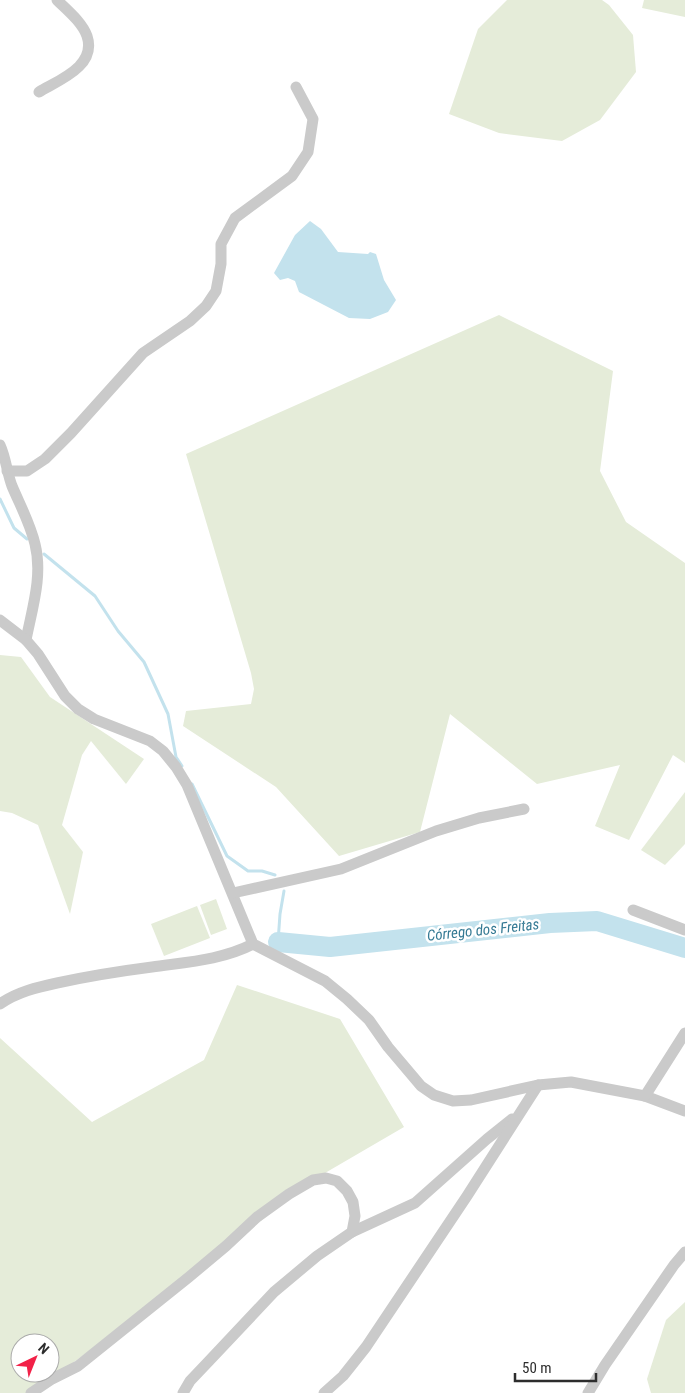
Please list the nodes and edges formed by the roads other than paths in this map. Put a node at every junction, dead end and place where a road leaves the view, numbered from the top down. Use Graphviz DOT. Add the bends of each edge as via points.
graph roads {
  1 [pos="57,0"];
  2 [pos="296,87"];
  3 [pos="39,92"];
  4 [pos="0,445"];
  5 [pos="7,471"];
  6 [pos="0,620"];
  7 [pos="26,640"];
  8 [pos="524,808"];
  9 [pos="233,893"];
  10 [pos="633,910"];
  11 [pos="685,930"];
  12 [pos="253,944"];
  13 [pos="0,1004"];
  14 [pos="685,1033"];
  15 [pos="538,1085"];
  16 [pos="645,1096"];
  17 [pos="685,1111"];
  18 [pos="520,1113"];
  19 [pos="352,1232"];
  20 [pos="685,1252"];
  21 [pos="31,1393"];
  22 [pos="183,1393"];
  23 [pos="324,1393"];
  24 [pos="588,1393"];
  1 -- 3 [label="street" via="87,35 89,47 79,68"];
  2 -- 5 [label="street" via="313,119 308,152 292,176 235,218 222,244 216,291 206,306 143,353 45,459 27,471"];
  4 -- 5 [label="street"];
  5 -- 7 [label="street" via="31,528 38,563"];
  6 -- 7 [label="street"];
  7 -- 9 [label="street" via="65,696 78,709 163,751 187,785"];
  8 -- 9 [label="street" via="436,831 341,869"];
  9 -- 12 [label="street"];
  10 -- 11 [label="street"];
  12 -- 13 [label="street" via="203,960 33,988"];
  12 -- 15 [label="street" via="325,981 347,999 369,1020 420,1086 434,1095 453,1101 471,1100"];
  14 -- 16 [label="street"];
  15 -- 16 [label="street" via="571,1082"];
  15 -- 18 [label="street"];
  16 -- 17 [label="street"];
  18 -- 19 [label="street" via="415,1203"];
  18 -- 23 [label="street" via="366,1347 344,1376"];
  19 -- 21 [label="street" via="355,1216 347,1191 337,1181 326,1178 313,1180 256,1217 211,1258 78,1366"];
  19 -- 22 [label="street" via="274,1292 190,1381"];
  20 -- 24 [label="street"];
}
